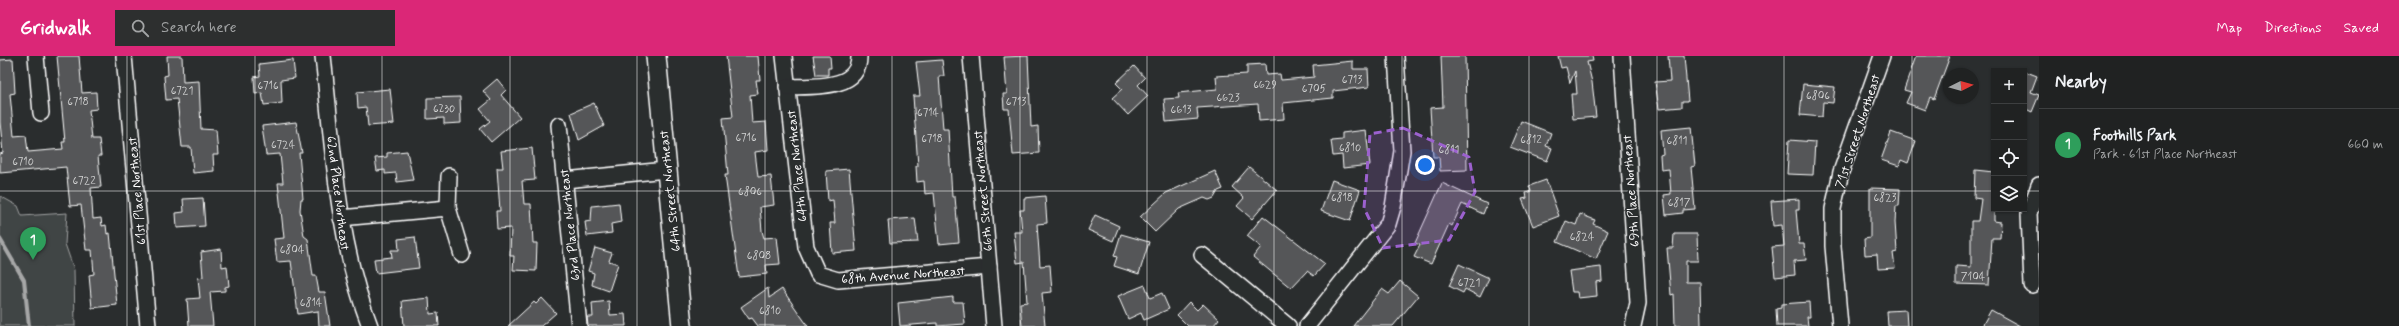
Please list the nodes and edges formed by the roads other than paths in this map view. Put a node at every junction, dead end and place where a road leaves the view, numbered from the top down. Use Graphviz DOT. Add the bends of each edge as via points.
graph roads {
  1 [pos="36,56"];
  2 [pos="124,56"];
  3 [pos="323,56"];
  4 [pos="656,56"];
  5 [pos="784,56"];
  6 [pos="859,56"];
  7 [pos="971,56"];
  8 [pos="1396,56"];
  9 [pos="1622,56"];
  10 [pos="1882,56"];
  11 [pos="787,87"];
  12 [pos="41,114"];
  13 [pos="559,125"];
  14 [pos="666,170"];
  15 [pos="449,176"];
  16 [pos="564,180"];
  17 [pos="2039,185"];
  18 [pos="448,208"];
  19 [pos="341,218"];
  20 [pos="462,255"];
  21 [pos="1202,255"];
  22 [pos="989,267"];
  23 [pos="818,274"];
  24 [pos="2032,285"];
  25 [pos="148,326"];
  26 [pos="370,326"];
  27 [pos="579,326"];
  28 [pos="682,326"];
  29 [pos="994,326"];
  30 [pos="1288,326"];
  31 [pos="1307,326"];
  32 [pos="1632,326"];
  33 [pos="1840,326"];
  1 -- 12 [label="street"];
  2 -- 25 [label="street, 61st Place Northeast"];
  3 -- 19 [label="street, 62nd Place Northeast"];
  4 -- 14 [label="main road, 64th Street Northeast"];
  5 -- 11 [label="street, 64th Place Northeast"];
  6 -- 11 [label="street" via="857,71 836,84"];
  7 -- 22 [label="street, 66th Street Northeast"];
  8 -- 31 [label="street" via="1402,152 1394,207 1388,224"];
  9 -- 32 [label="street, 69th Place Northeast" via="1638,303"];
  10 -- 33 [label="street, 71st Street Northeast" via="1841,172 1833,209 1833,246"];
  11 -- 23 [label="street, 64th Place Northeast" via="806,247"];
  13 -- 16 [label="street, 63rd Place Northeast"];
  14 -- 16 [label="street"];
  14 -- 28 [label="main road, 64th Street Northeast"];
  15 -- 18 [label="street"];
  16 -- 27 [label="street, 63rd Place Northeast"];
  17 -- 24 [label="street" via="2029,213"];
  18 -- 19 [label="street"];
  18 -- 20 [label="street"];
  19 -- 26 [label="street, 62nd Place Northeast" via="356,290"];
  21 -- 30 [label="street"];
  22 -- 23 [label="street, 68th Avenue Northeast" via="838,280"];
  22 -- 29 [label="street, 66th Street Northeast"];
}
